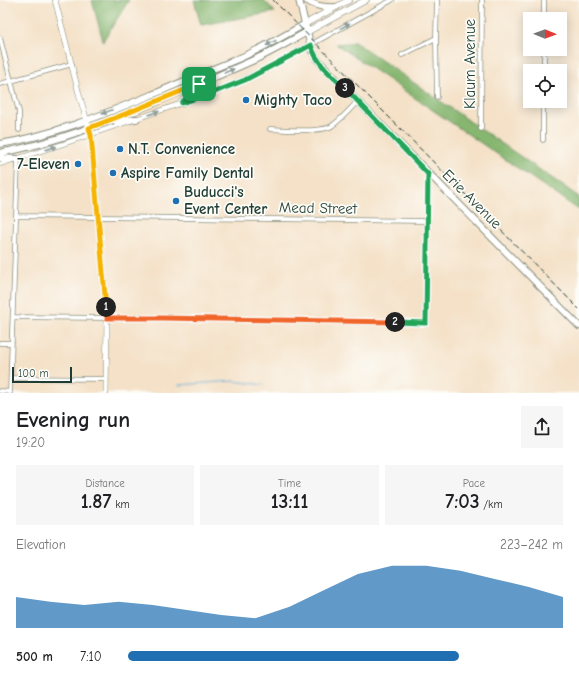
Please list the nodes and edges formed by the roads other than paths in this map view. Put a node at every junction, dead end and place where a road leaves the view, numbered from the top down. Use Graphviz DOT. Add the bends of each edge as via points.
graph roads {
  1 [pos="55,0"];
  2 [pos="299,0"];
  3 [pos="306,0"];
  4 [pos="349,0"];
  5 [pos="366,0"];
  6 [pos="392,0"];
  7 [pos="437,0"];
  8 [pos="482,0"];
  9 [pos="544,0"];
  10 [pos="336,7"];
  11 [pos="544,12"];
  12 [pos="305,24"];
  13 [pos="307,32"];
  14 [pos="0,38"];
  15 [pos="436,38"];
  16 [pos="311,45"];
  17 [pos="402,55"];
  18 [pos="72,64"];
  19 [pos="12,81"];
  20 [pos="0,84"];
  21 [pos="199,84"];
  22 [pos="437,97"];
  23 [pos="358,101"];
  24 [pos="182,103"];
  25 [pos="543,108"];
  26 [pos="136,119"];
  27 [pos="87,120"];
  28 [pos="104,122"];
  29 [pos="89,128"];
  30 [pos="482,129"];
  31 [pos="19,130"];
  32 [pos="270,130"];
  33 [pos="91,135"];
  34 [pos="543,140"];
  35 [pos="0,144"];
  36 [pos="0,153"];
  37 [pos="0,158"];
  38 [pos="18,159"];
  39 [pos="0,164"];
  40 [pos="428,174"];
  41 [pos="16,216"];
  42 [pos="98,217"];
  43 [pos="428,221"];
  44 [pos="13,317"];
  45 [pos="107,318"];
  46 [pos="579,326"];
  47 [pos="0,343"];
  48 [pos="12,343"];
  49 [pos="11,378"];
  50 [pos="106,379"];
  51 [pos="0,391"];
  52 [pos="10,392"];
  53 [pos="106,393"];
  1 -- 18 [label="street"];
  2 -- 12 [label="main road, Erie Avenue"];
  3 -- 10 [label="main road" via="316,6"];
  4 -- 10 [label="main road"];
  5 -- 13 [label="main road"];
  16 -- 6 [label="street, one-way"];
  7 -- 15 [label="street"];
  8 -- 30 [label="street, Klaum Avenue"];
  9 -- 11 [label="street"];
  10 -- 12 [label="main road"];
  12 -- 13 [label="main road, Erie Avenue"];
  12 -- 27 [label="main road, one-way" via="241,58"];
  13 -- 16 [label="main road, Erie Avenue"];
  21 -- 13 [label="main road, one-way" via="258,58"];
  14 -- 19 [label="street"];
  15 -- 17 [label="street"];
  15 -- 22 [label="street"];
  16 -- 23 [label="main road, Erie Avenue" via="316,58"];
  16 -- 24 [label="street" via="245,80"];
  18 -- 19 [label="street"];
  18 -- 27 [label="street"];
  19 -- 20 [label="street"];
  19 -- 31 [label="street" via="19,112"];
  21 -- 24 [label="main road"];
  21 -- 28 [label="main road"];
  23 -- 32 [label="street" via="327,128"];
  23 -- 40 [label="main road, Erie Avenue"];
  26 -- 24 [label="street, one-way"];
  25 -- 34 [label="street"];
  26 -- 28 [label="main road"];
  26 -- 33 [label="street"];
  27 -- 29 [label="street"];
  27 -- 35 [label="main road" via="33,138"];
  28 -- 29 [label="main road"];
  29 -- 33 [label="street"];
  29 -- 36 [label="main road" via="47,142"];
  38 -- 33 [label="street, one-way"];
  33 -- 42 [label="street"];
  37 -- 38 [label="main road"];
  38 -- 39 [label="street"];
  38 -- 41 [label="street"];
  40 -- 43 [label="street"];
  40 -- 46 [label="main road, Erie Avenue"];
  41 -- 42 [label="street, Mead Street"];
  41 -- 44 [label="street"];
  42 -- 43 [label="street, Mead Street"];
  42 -- 45 [label="street"];
  43 -- 45 [label="street" via="426,323"];
  44 -- 45 [label="street"];
  44 -- 48 [label="street"];
  45 -- 50 [label="street"];
  47 -- 48 [label="street"];
  48 -- 49 [label="street"];
  49 -- 50 [label="street"];
  49 -- 52 [label="street"];
  50 -- 53 [label="street"];
  51 -- 52 [label="street"];
}
